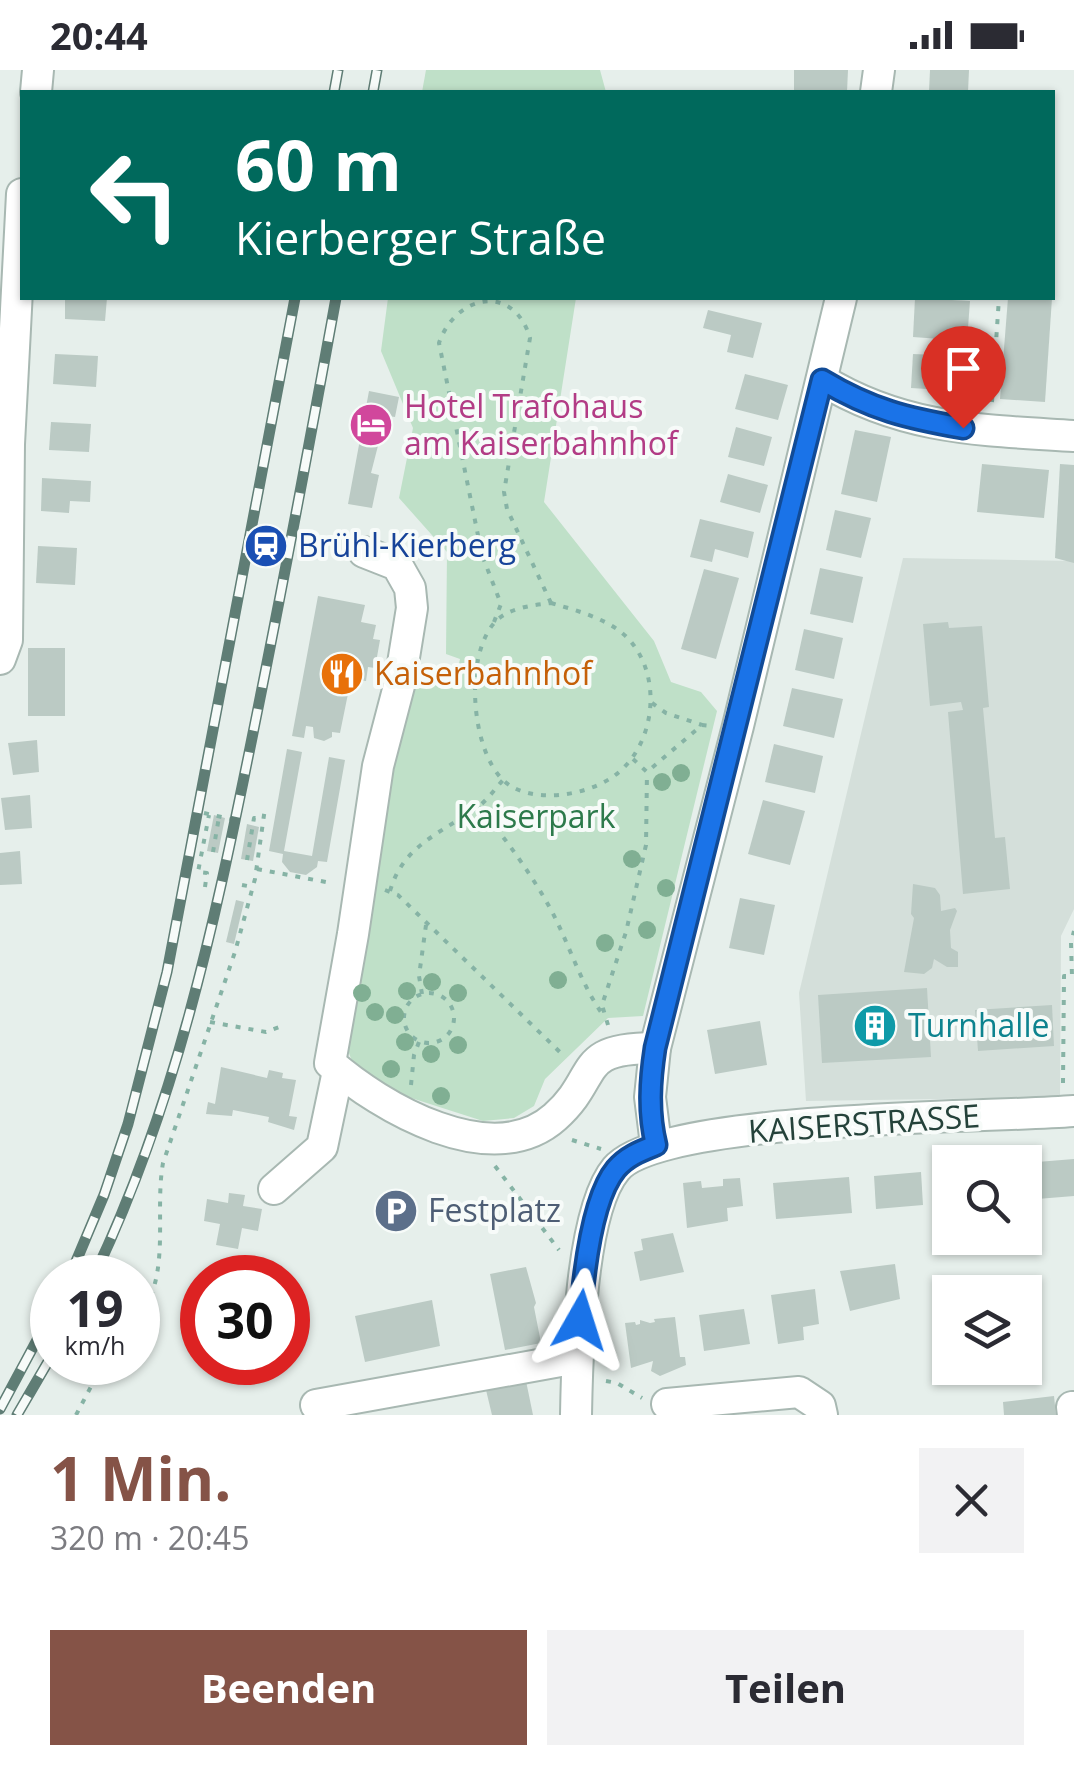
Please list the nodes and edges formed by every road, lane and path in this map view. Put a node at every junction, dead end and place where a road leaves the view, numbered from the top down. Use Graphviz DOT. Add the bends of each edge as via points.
graph roads {
  1 [pos="20,234"];
  2 [pos="841,300"];
  3 [pos="1000,300"];
  4 [pos="822,380"];
  5 [pos="990,430"];
  6 [pos="1074,436"];
  7 [pos="364,552"];
  8 [pos="552,603"];
  9 [pos="494,622"];
  10 [pos="0,659"];
  11 [pos="650,702"];
  12 [pos="702,725"];
  13 [pos="738,726"];
  14 [pos="634,759"];
  15 [pos="647,772"];
  16 [pos="503,780"];
  17 [pos="479,807"];
  18 [pos="265,808"];
  19 [pos="220,817"];
  20 [pos="230,819"];
  21 [pos="263,820"];
  22 [pos="212,852"];
  23 [pos="247,860"];
  24 [pos="257,870"];
  25 [pos="324,882"];
  26 [pos="242,885"];
  27 [pos="254,887"];
  28 [pos="204,888"];
  29 [pos="426,925"];
  30 [pos="1074,931"];
  31 [pos="422,994"];
  32 [pos="603,1015"];
  33 [pos="210,1022"];
  34 [pos="608,1025"];
  35 [pos="282,1026"];
  36 [pos="419,1042"];
  37 [pos="655,1048"];
  38 [pos="568,1059"];
  39 [pos="334,1067"];
  40 [pos="410,1088"];
  41 [pos="1069,1098"];
  42 [pos="540,1128"];
  43 [pos="476,1137"];
  44 [pos="656,1145"];
  45 [pos="628,1158"];
  46 [pos="274,1189"];
  47 [pos="157,1255"];
  48 [pos="583,1282"];
  49 [pos="577,1370"];
  50 [pos="92,1385"];
  51 [pos="316,1404"];
  52 [pos="667,1404"];
  53 [pos="76,1415"];
  54 [pos="576,1415"];
  55 [pos="822,1415"];
  1 -- 10 [label="street" via="7,640"];
  2 -- 4 [label="street"];
  3 -- 5 [label="path"];
  4 -- 5 [label="street" via="894,415"];
  4 -- 13 [label="street"];
  5 -- 6 [label="street"];
  7 -- 39 [label="street" via="397,565 412,608 378,766"];
  8 -- 9 [label="path"];
  8 -- 9 [label="path" via="504,492 530,338 525,320 510,305 482,301 452,318 439,343 482,555 500,604"];
  8 -- 11 [label="path" via="588,614 632,642"];
  9 -- 16 [label="path" via="473,694 486,754"];
  11 -- 12 [label="path"];
  11 -- 14 [label="path"];
  12 -- 13 [label="path"];
  12 -- 15 [label="path"];
  13 -- 37 [label="street"];
  14 -- 15 [label="path"];
  14 -- 16 [label="path" via="604,783 575,793 545,795"];
  15 -- 32 [label="path" via="646,845"];
  16 -- 17 [label="path"];
  17 -- 29 [label="path" via="409,852 396,871 390,891"];
  17 -- 32 [label="path" via="549,908"];
  18 -- 21 [label="path"];
  19 -- 20 [label="path"];
  19 -- 22 [label="path"];
  19 -- 28 [label="path" via="206,814 198,872 208,874"];
  21 -- 23 [label="path" via="254,818"];
  21 -- 24 [label="path"];
  24 -- 25 [label="path"];
  24 -- 27 [label="path"];
  26 -- 27 [label="path"];
  27 -- 33 [label="path"];
  29 -- 31 [label="path"];
  29 -- 38 [label="path"];
  30 -- 41 [label="path" via="1072,976 1064,976"];
  31 -- 36 [label="path" via="404,1016"];
  31 -- 36 [label="path" via="448,1000 455,1016 445,1039"];
  32 -- 34 [label="path"];
  33 -- 35 [label="path" via="266,1032"];
  33 -- 47 [label="path" via="163,1163"];
  36 -- 40 [label="path"];
  37 -- 42 [label="street" via="613,1050 592,1065 567,1104"];
  37 -- 44 [label="street" via="650,1124"];
  39 -- 43 [label="street" via="397,1112"];
  39 -- 46 [label="street" via="322,1147"];
  41 -- 44 [label="street, KAISERSTRASSE"];
  42 -- 43 [label="street"];
  42 -- 45 [label="path"];
  43 -- 48 [label="path"];
  44 -- 45 [label="street, KAISERSTRASSE"];
  45 -- 48 [label="street" via="602,1190"];
  48 -- 49 [label="street"];
  49 -- 51 [label="street"];
  49 -- 52 [label="path"];
  49 -- 54 [label="street"];
  50 -- 53 [label="path"];
  52 -- 55 [label="street" via="800,1392"];
}
